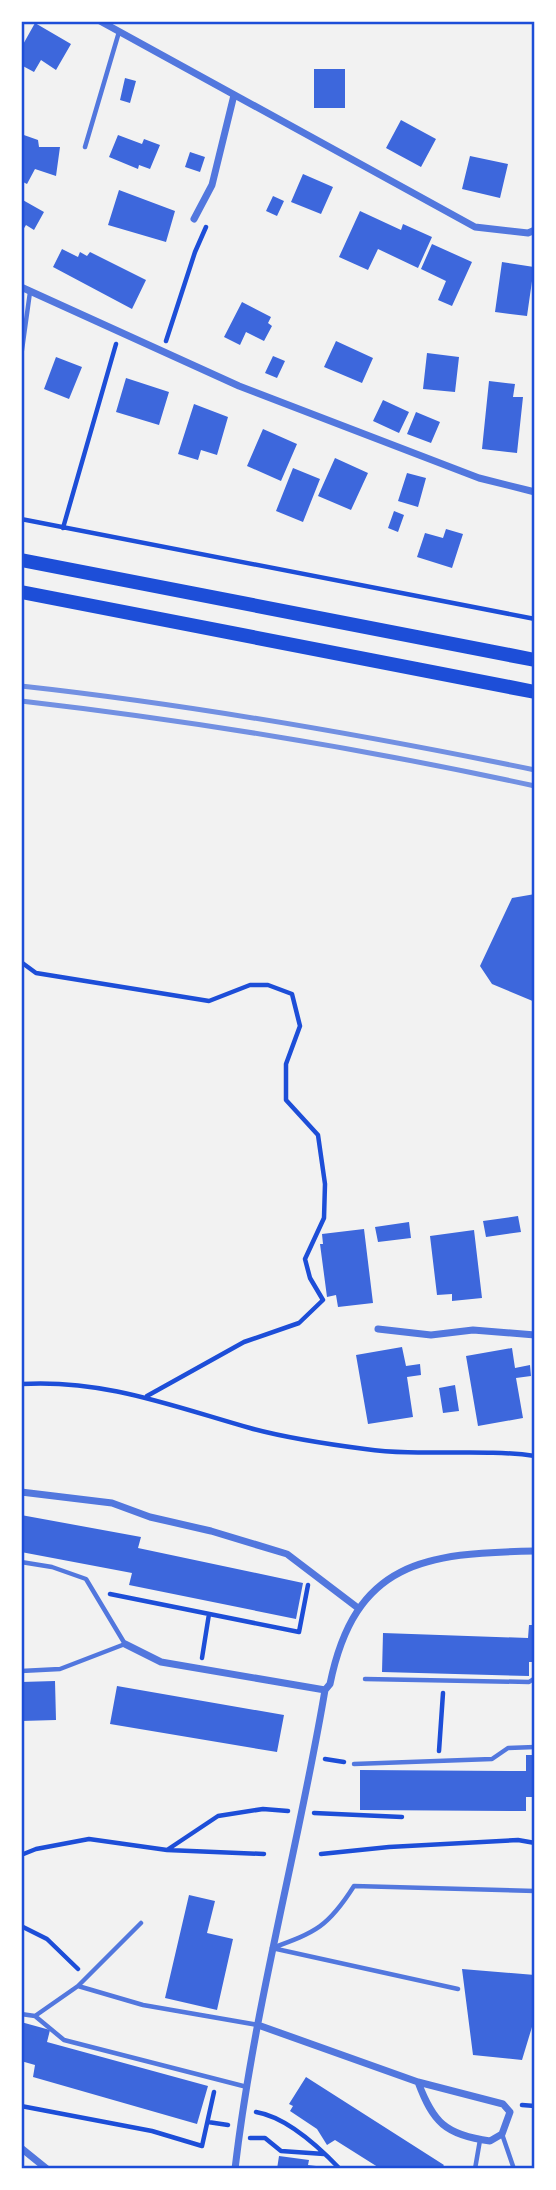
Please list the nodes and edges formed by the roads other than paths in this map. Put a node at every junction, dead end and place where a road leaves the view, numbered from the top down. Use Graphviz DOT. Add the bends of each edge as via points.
graph roads {
  1 [pos="100,21"];
  2 [pos="119,32"];
  3 [pos="234,95"];
  4 [pos="85,147"];
  5 [pos="194,219"];
  6 [pos="535,230"];
  7 [pos="21,287"];
  8 [pos="30,291"];
  9 [pos="21,357"];
  10 [pos="535,492"];
  11 [pos="21,560"];
  12 [pos="21,592"];
  13 [pos="535,660"];
  14 [pos="535,692"];
  15 [pos="378,1329"];
  16 [pos="535,1335"];
  17 [pos="21,1492"];
  18 [pos="535,1551"];
  19 [pos="21,1562"];
  20 [pos="358,1608"];
  21 [pos="125,1644"];
  22 [pos="21,1671"];
  23 [pos="535,1678"];
  24 [pos="365,1679"];
  25 [pos="325,1690"];
  26 [pos="535,1747"];
  27 [pos="354,1764"];
  28 [pos="535,1891"];
  29 [pos="141,1923"];
  30 [pos="271,1948"];
  31 [pos="78,1986"];
  32 [pos="458,1989"];
  33 [pos="21,2014"];
  34 [pos="35,2016"];
  35 [pos="258,2025"];
  36 [pos="418,2081"];
  37 [pos="248,2087"];
  38 [pos="502,2134"];
  39 [pos="480,2140"];
  40 [pos="21,2148"];
  41 [pos="47,2169"];
  42 [pos="235,2169"];
  43 [pos="475,2169"];
  44 [pos="514,2169"];
  1 -- 2 [label="street"];
  2 -- 3 [label="street"];
  2 -- 4 [label="lane"];
  3 -- 5 [label="street" via="212,185"];
  3 -- 6 [label="street" via="475,227"];
  7 -- 8 [label="street"];
  8 -- 9 [label="lane"];
  8 -- 10 [label="street" via="239,386 479,478"];
  11 -- 13 [label="main road"];
  12 -- 14 [label="main road"];
  15 -- 16 [label="street" via="431,1335 473,1330"];
  17 -- 20 [label="street" via="112,1503 287,1554"];
  18 -- 20 [label="street" via="435,1559 391,1577"];
  19 -- 21 [label="lane" via="86,1579"];
  20 -- 25 [label="street" via="344,1632"];
  21 -- 22 [label="lane" via="60,1669"];
  21 -- 25 [label="street" via="161,1662"];
  23 -- 24 [label="lane" via="528,1682"];
  25 -- 30 [label="street"];
  26 -- 27 [label="lane" via="508,1748 492,1759"];
  28 -- 30 [label="lane" via="354,1886 340,1910 317,1932"];
  29 -- 31 [label="lane"];
  30 -- 32 [label="lane"];
  30 -- 35 [label="street"];
  31 -- 34 [label="lane"];
  31 -- 35 [label="lane" via="144,2005"];
  33 -- 34 [label="lane"];
  34 -- 37 [label="lane" via="64,2040"];
  35 -- 36 [label="street"];
  35 -- 37 [label="street"];
  36 -- 38 [label="street" via="503,2104 510,2112"];
  36 -- 39 [label="street" via="429,2112 447,2130"];
  37 -- 42 [label="street"];
  38 -- 39 [label="street" via="490,2141"];
  38 -- 44 [label="lane"];
  39 -- 43 [label="lane"];
  40 -- 41 [label="street"];
}
